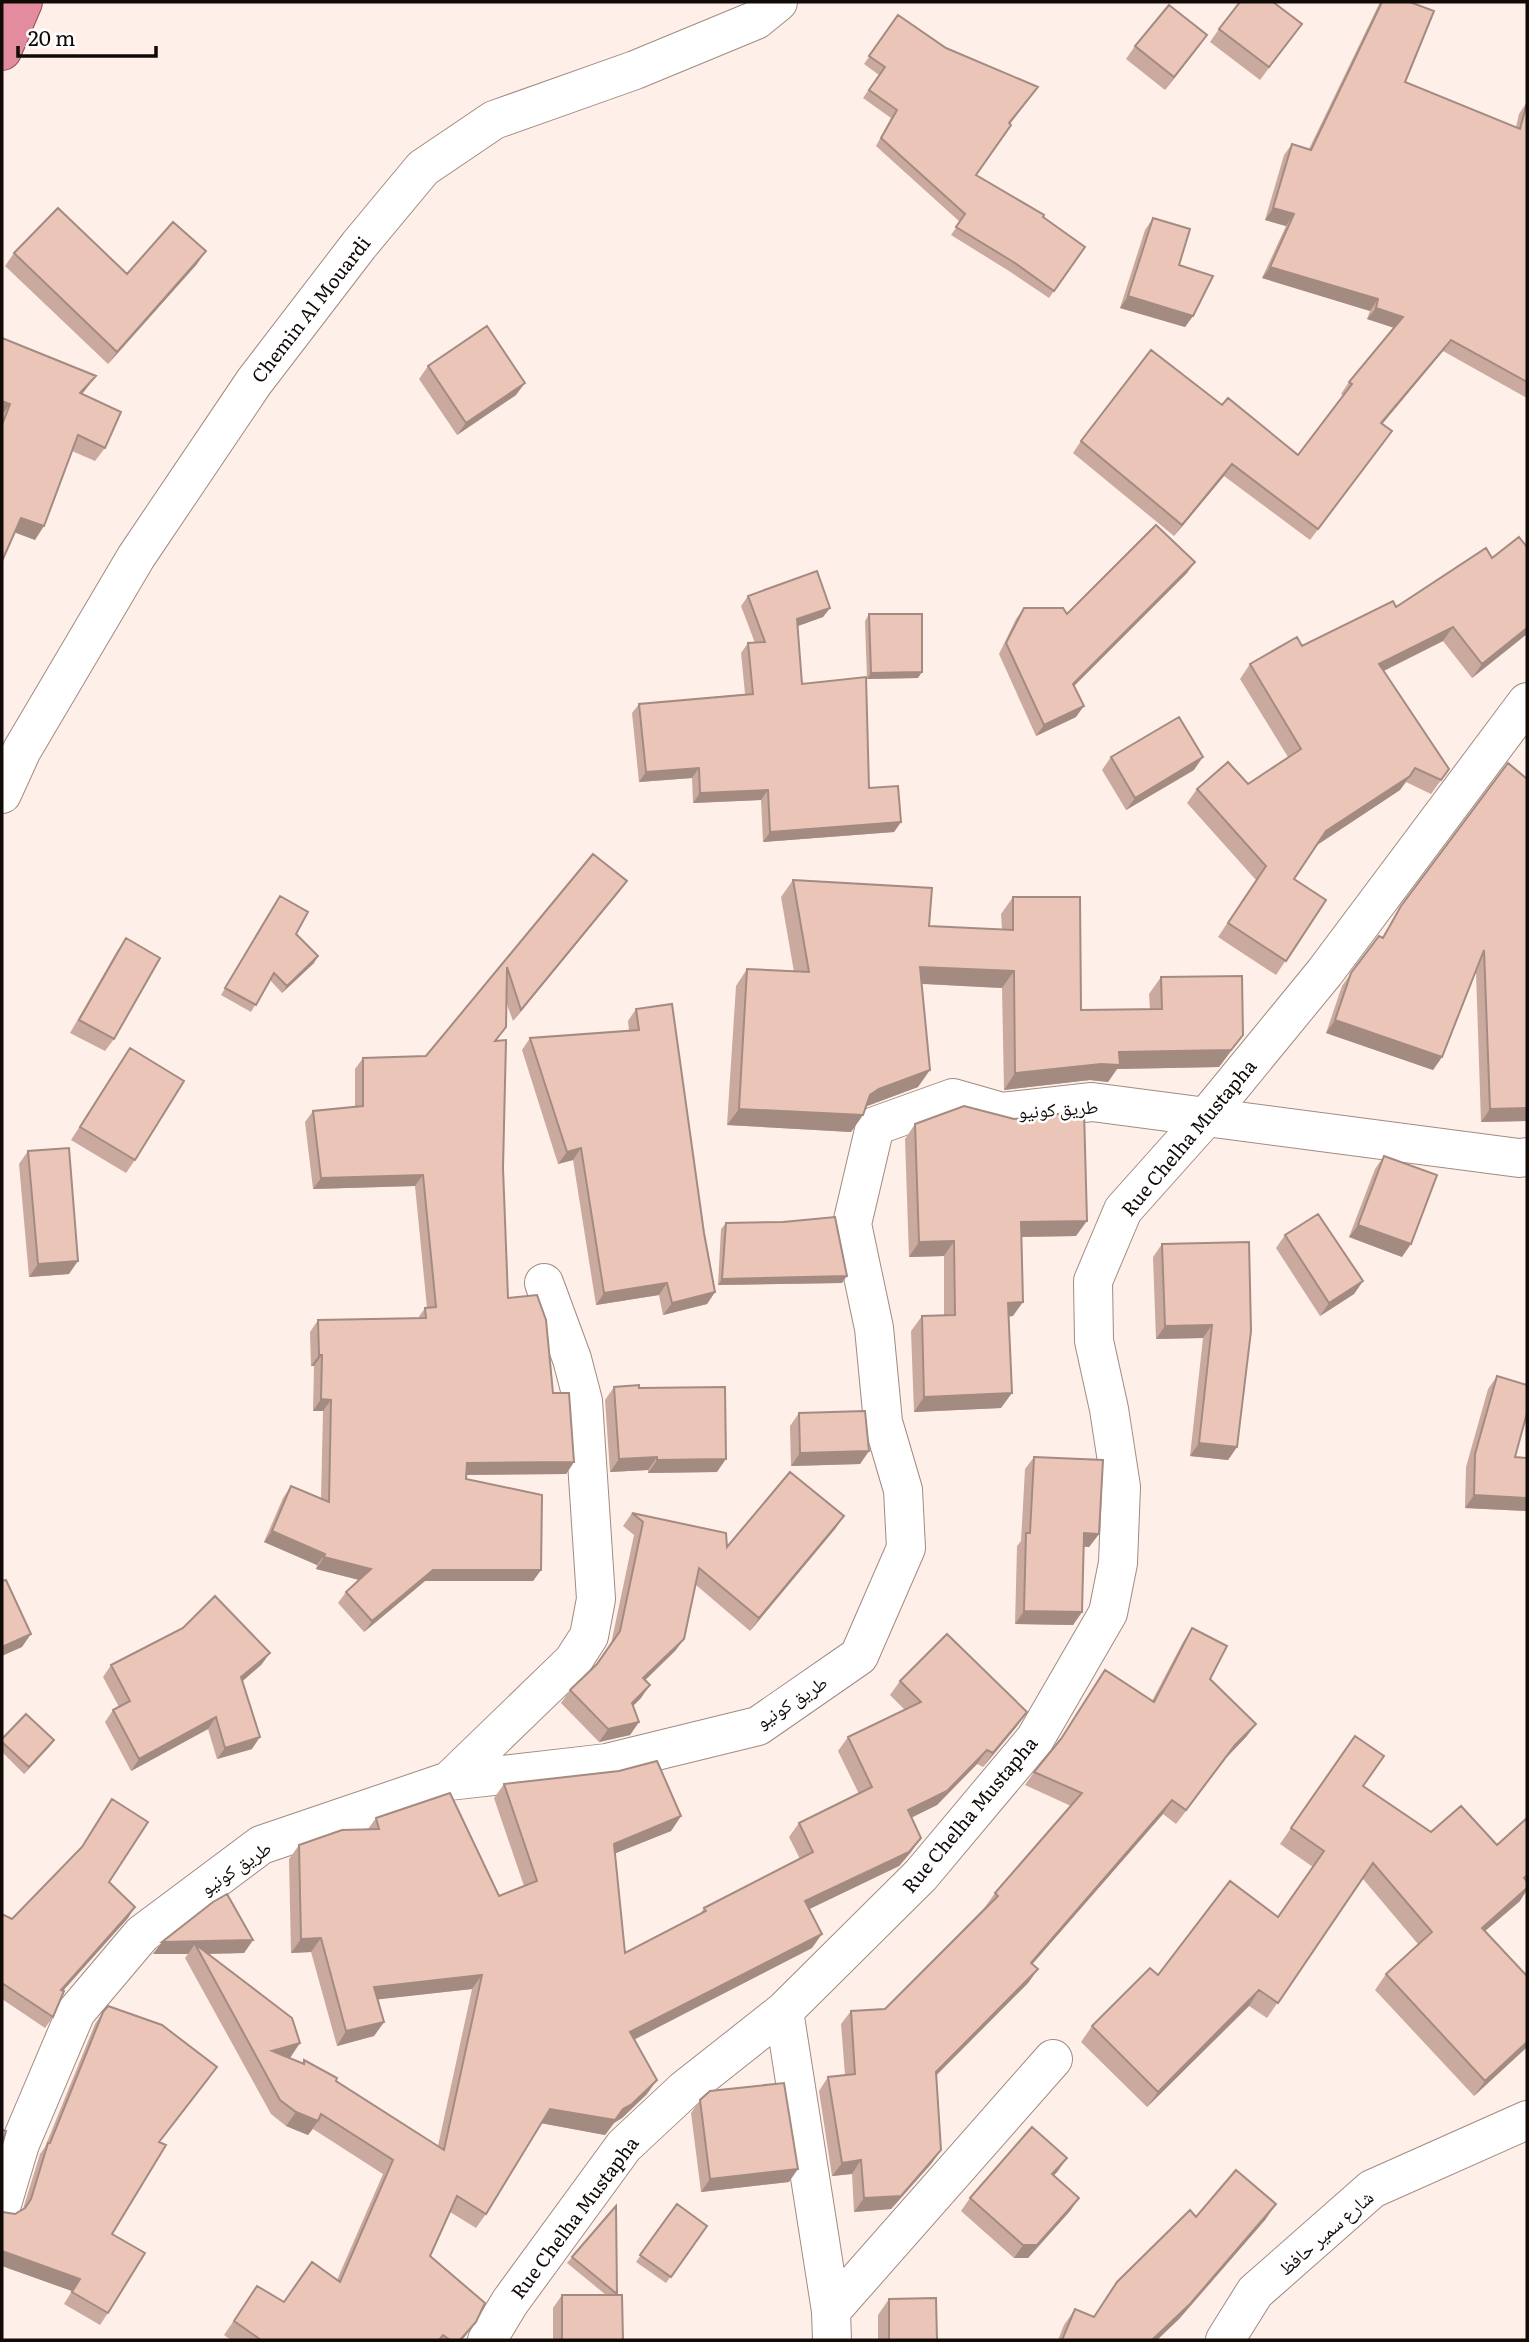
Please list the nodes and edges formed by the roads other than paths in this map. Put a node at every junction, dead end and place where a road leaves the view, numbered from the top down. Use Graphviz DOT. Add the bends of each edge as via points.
graph roads {
  1 [pos="23,2"];
  2 [pos="778,2"];
  3 [pos="2,51"];
  4 [pos="1527,702"];
  5 [pos="2,794"];
  6 [pos="1207,1116"];
  7 [pos="1527,1157"];
  8 [pos="544,1283"];
  9 [pos="449,1781"];
  10 [pos="784,2011"];
  11 [pos="1053,2059"];
  12 [pos="1527,2120"];
  13 [pos="2,2204"];
  14 [pos="832,2325"];
  15 [pos="486,2340"];
  16 [pos="1225,2340"];
  1 -- 3 [label="highway"];
  2 -- 5 [label="street, Chemin Al Mouardi" via="756,20 635,71 494,120 424,168 254,382 136,557 22,750"];
  4 -- 6 [label="street, Rue Chelha Mustapha" via="1325,972"];
  6 -- 7 [label="street"];
  6 -- 9 [label="street, طريق كونيو" via="1091,1102 1002,1112 953,1098 875,1126 852,1224 873,1328 883,1422 903,1490 906,1548 859,1656 758,1726 607,1763"];
  6 -- 10 [label="street, Rue Chelha Mustapha" via="1122,1210 1093,1281 1094,1341 1121,1487 1118,1563 1108,1613 1035,1739 921,1875"];
  8 -- 9 [label="street" via="583,1401 596,1600 589,1636 573,1661"];
  9 -- 13 [label="street, طريق كونيو" via="261,1845 142,1934 76,2012 20,2144"];
  10 -- 14 [label="street"];
  10 -- 15 [label="street, Rue Chelha Mustapha" via="684,2090 624,2146"];
  11 -- 14 [label="street"];
  12 -- 16 [label="street, شارع سمير حافظ" via="1372,2189 1255,2292"];
}
